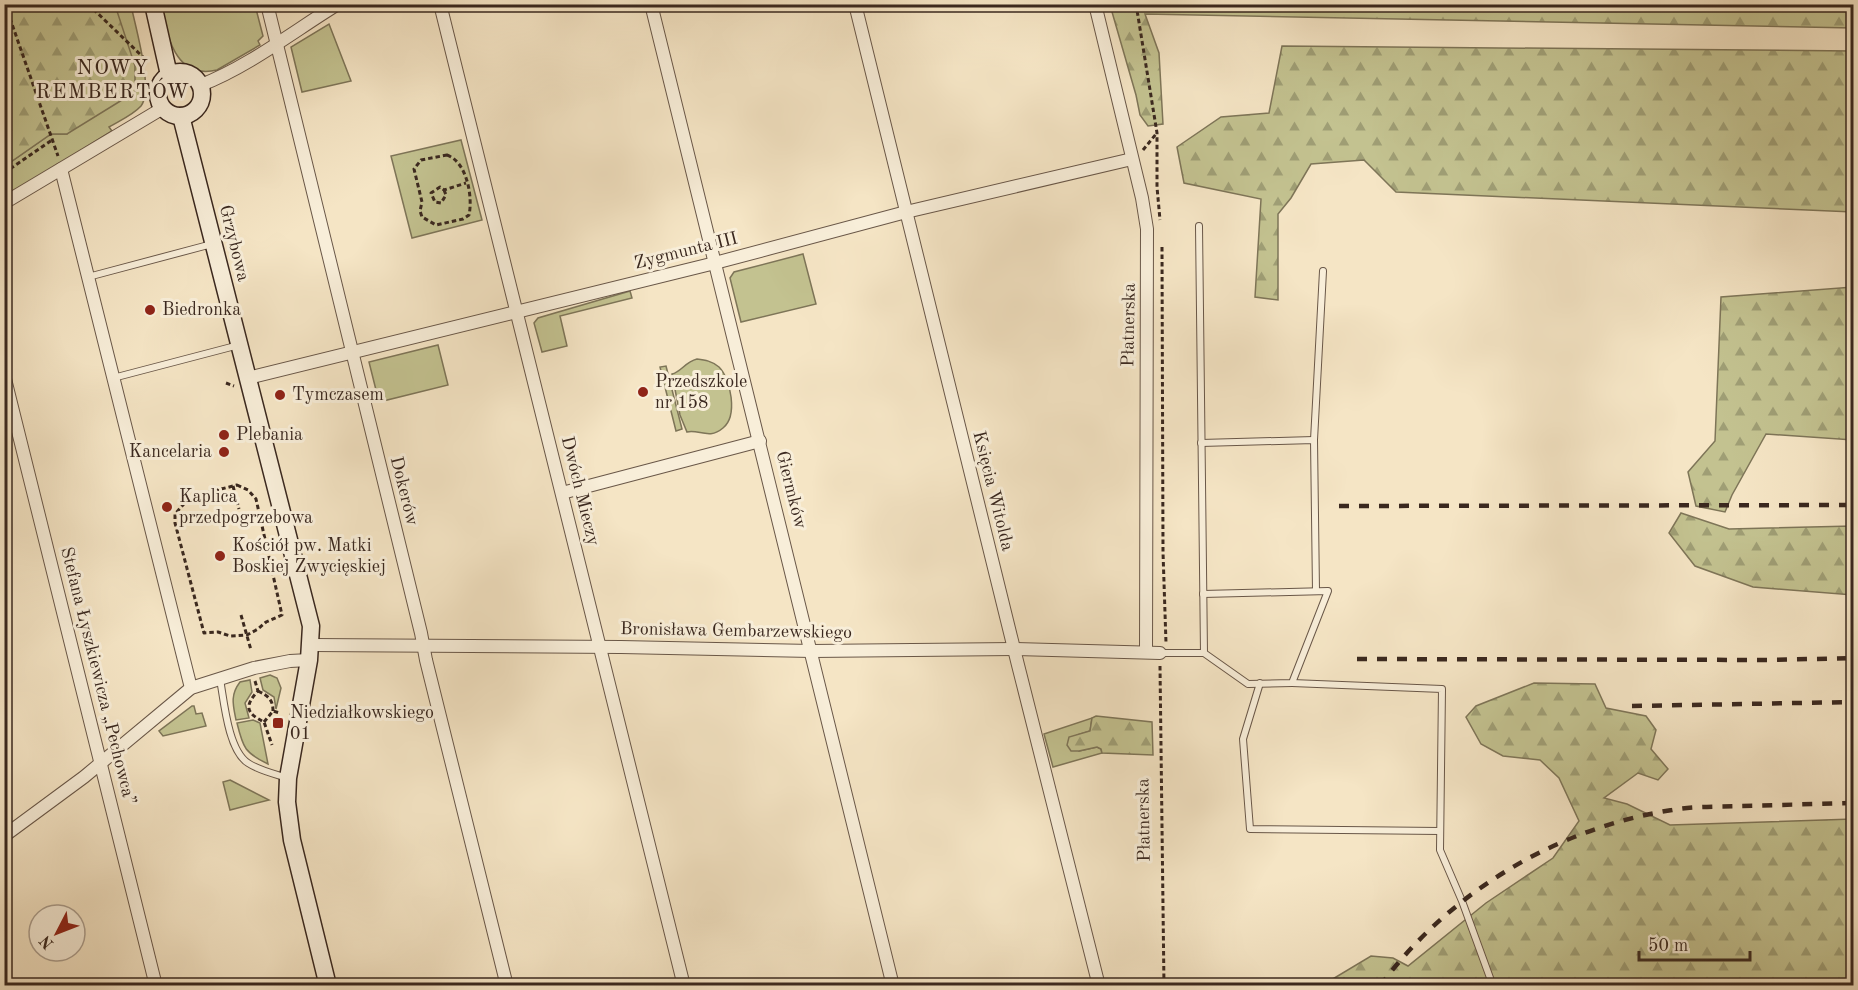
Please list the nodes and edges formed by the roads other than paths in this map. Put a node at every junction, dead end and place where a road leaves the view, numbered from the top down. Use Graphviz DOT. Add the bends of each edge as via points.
graph roads {
  1 [pos="153,4"];
  2 [pos="267,4"];
  3 [pos="338,4"];
  4 [pos="440,4"];
  5 [pos="651,4"];
  6 [pos="855,4"];
  7 [pos="1095,6"];
  8 [pos="276,43"];
  9 [pos="169,75"];
  10 [pos="201,85"];
  11 [pos="163,108"];
  12 [pos="182,116"];
  13 [pos="1132,159"];
  14 [pos="62,169"];
  15 [pos="4,203"];
  16 [pos="906,212"];
  17 [pos="1199,226"];
  18 [pos="213,243"];
  19 [pos="715,263"];
  20 [pos="1323,271"];
  21 [pos="88,277"];
  22 [pos="517,310"];
  23 [pos="240,345"];
  24 [pos="352,352"];
  25 [pos="4,375"];
  26 [pos="113,378"];
  27 [pos="248,378"];
  28 [pos="1314,440"];
  29 [pos="760,441"];
  30 [pos="1201,443"];
  31 [pos="562,493"];
  32 [pos="1316,591"];
  33 [pos="1203,594"];
  34 [pos="422,645"];
  35 [pos="602,648"];
  36 [pos="1014,649"];
  37 [pos="812,651"];
  38 [pos="310,652"];
  39 [pos="1146,652"];
  40 [pos="1163,653"];
  41 [pos="1204,653"];
  42 [pos="220,678"];
  43 [pos="1260,683"];
  44 [pos="1292,683"];
  45 [pos="191,688"];
  46 [pos="101,763"];
  47 [pos="288,778"];
  48 [pos="1851,811"];
  49 [pos="1440,831"];
  50 [pos="4,836"];
  51 [pos="1854,847"];
  52 [pos="156,986"];
  53 [pos="328,986"];
  54 [pos="507,986"];
  55 [pos="684,986"];
  56 [pos="893,986"];
  57 [pos="1099,986"];
  58 [pos="1492,986"];
  1 -- 9 [label="street"];
  2 -- 8 [label="street, Dokerów"];
  3 -- 8 [label="street"];
  4 -- 22 [label="street, Dwóch Mieczy"];
  5 -- 19 [label="street, Giermków"];
  6 -- 16 [label="street, Księcia Witolda"];
  7 -- 13 [label="street, Płatnerska"];
  8 -- 10 [label="street"];
  8 -- 24 [label="street, Dokerów"];
  9 -- 10 [label="street" via="186,73"];
  9 -- 11 [label="street" via="159,90"];
  10 -- 12 [label="street" via="198,107"];
  11 -- 12 [label="street"];
  11 -- 14 [label="street"];
  12 -- 18 [label="street, Grzybowa"];
  13 -- 16 [label="street, Zygmunta III"];
  13 -- 39 [label="street, Płatnerska" via="1147,229"];
  14 -- 15 [label="street"];
  14 -- 21 [label="street"];
  16 -- 19 [label="street, Zygmunta III"];
  16 -- 36 [label="street, Księcia Witolda"];
  17 -- 30 [label="lane"];
  18 -- 21 [label="lane"];
  18 -- 23 [label="street, Grzybowa"];
  19 -- 22 [label="street, Zygmunta III"];
  19 -- 29 [label="street, Giermków"];
  20 -- 28 [label="lane"];
  21 -- 26 [label="street"];
  22 -- 24 [label="street, Zygmunta III"];
  22 -- 31 [label="street, Dwóch Mieczy"];
  23 -- 26 [label="lane"];
  23 -- 27 [label="street, Grzybowa"];
  24 -- 27 [label="street, Zygmunta III"];
  24 -- 34 [label="street, Dokerów"];
  25 -- 46 [label="street, Stefana Łyszkiewicza „Pechowca”"];
  26 -- 45 [label="street"];
  27 -- 38 [label="street, Grzybowa" via="311,626"];
  28 -- 30 [label="lane"];
  28 -- 32 [label="lane"];
  29 -- 31 [label="street"];
  29 -- 37 [label="street, Giermków"];
  30 -- 33 [label="lane"];
  31 -- 35 [label="street, Dwóch Mieczy"];
  32 -- 33 [label="lane"];
  32 -- 44 [label="lane" via="1328,591"];
  33 -- 41 [label="lane"];
  34 -- 35 [label="street, Bronisława Gembarzewskiego"];
  34 -- 38 [label="street, Bronisława Gembarzewskiego"];
  34 -- 54 [label="street, Dokerów"];
  35 -- 37 [label="street, Bronisława Gembarzewskiego"];
  35 -- 55 [label="street, Dwóch Mieczy"];
  36 -- 37 [label="street, Bronisława Gembarzewskiego"];
  36 -- 39 [label="street, Bronisława Gembarzewskiego"];
  36 -- 57 [label="street, Księcia Witolda"];
  37 -- 56 [label="street, Giermków"];
  38 -- 42 [label="street, Bronisława Gembarzewskiego" via="290,661"];
  38 -- 47 [label="street, Grzybowa"];
  39 -- 40 [label="street, Bronisława Gembarzewskiego"];
  40 -- 41 [label="lane"];
  41 -- 43 [label="lane" via="1248,684"];
  42 -- 45 [label="street, Bronisława Gembarzewskiego"];
  42 -- 47 [label="lane" via="234,745 240,755 259,769"];
  43 -- 44 [label="lane"];
  43 -- 49 [label="lane" via="1243,739 1250,829"];
  44 -- 49 [label="lane" via="1443,689"];
  45 -- 46 [label="street"];
  46 -- 50 [label="street"];
  46 -- 52 [label="street, Stefana Łyszkiewicza „Pechowca”"];
  47 -- 53 [label="street, Grzybowa" via="292,840"];
  48 -- 51 [label="lane"];
  49 -- 58 [label="lane" via="1440,850"];
}
